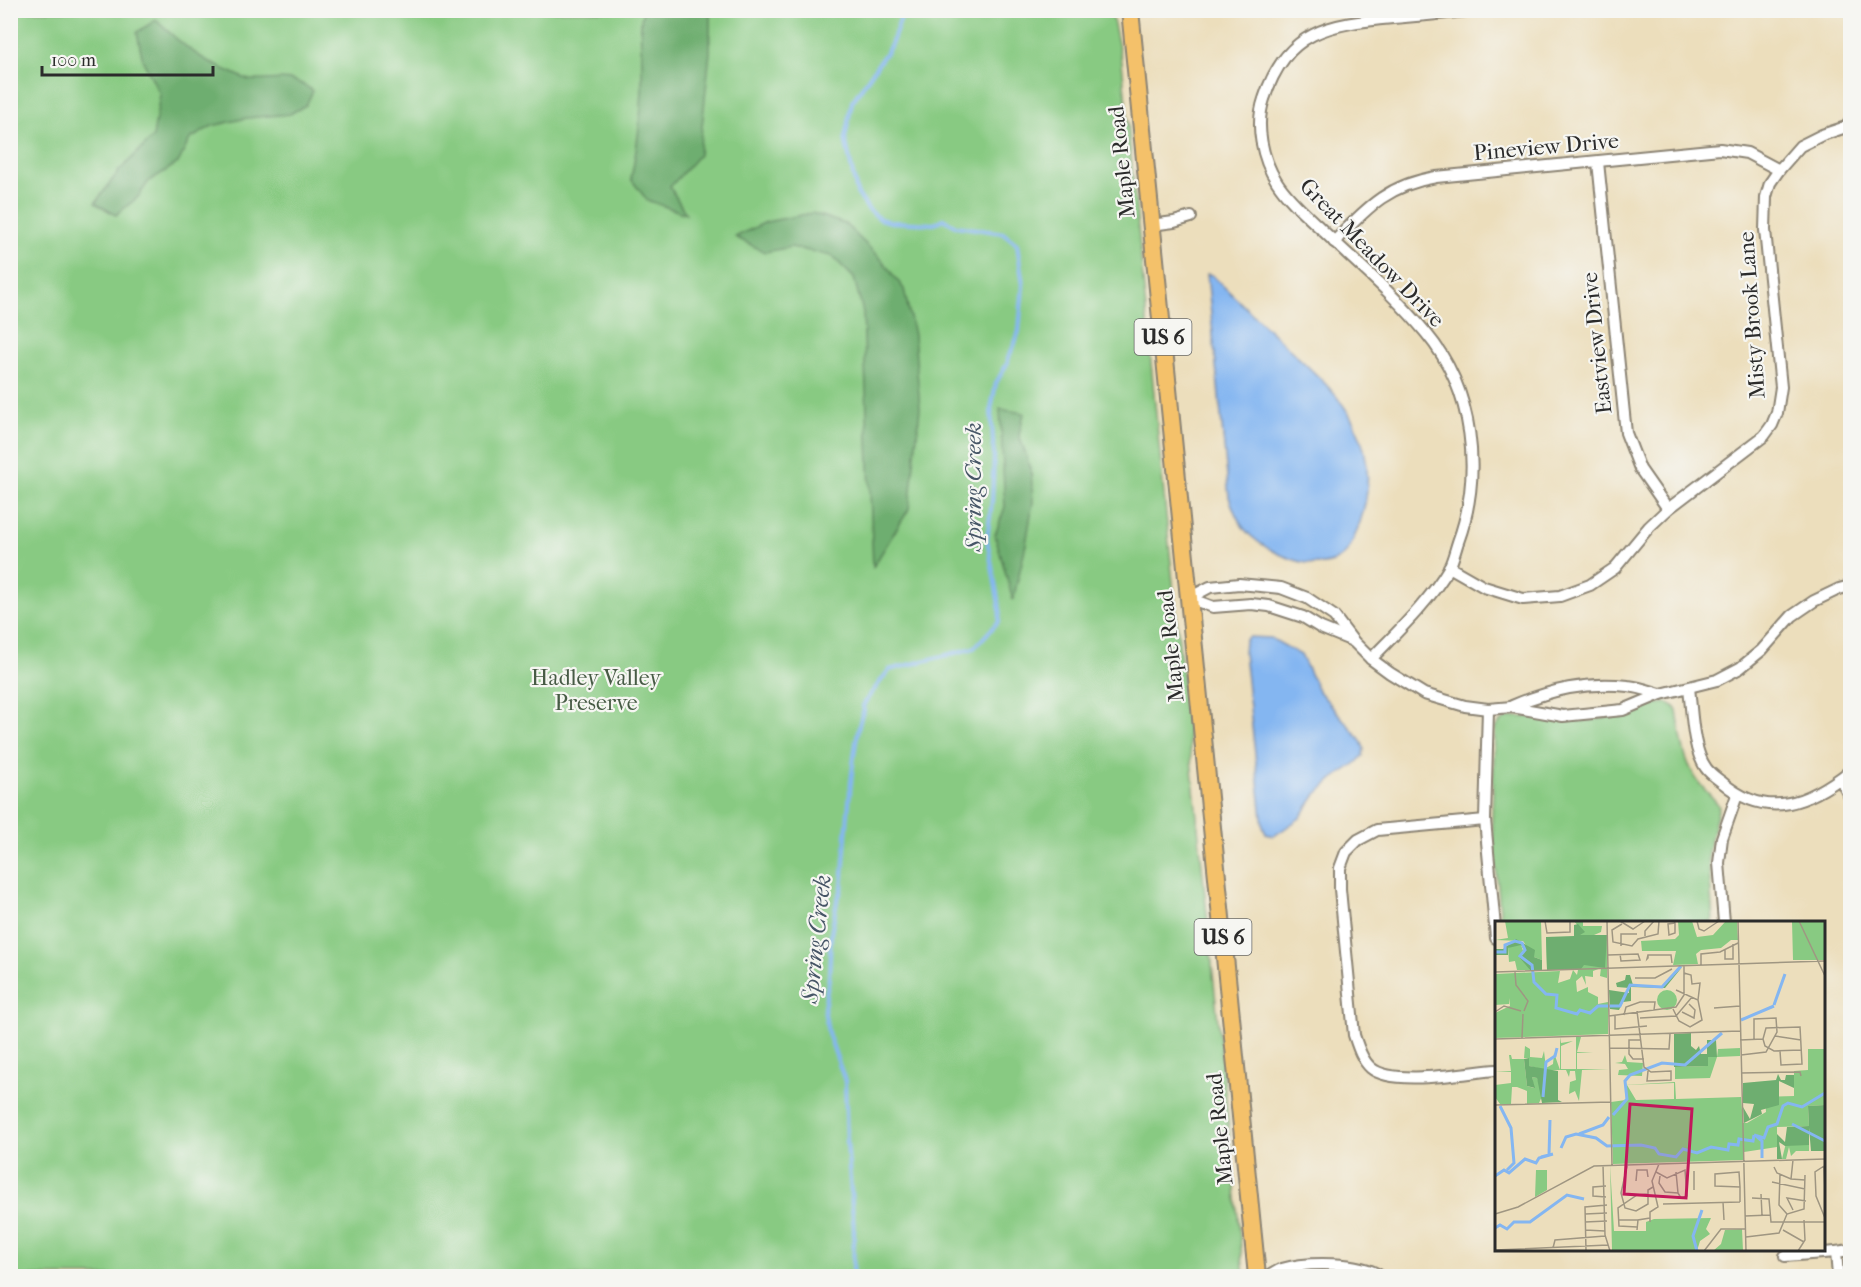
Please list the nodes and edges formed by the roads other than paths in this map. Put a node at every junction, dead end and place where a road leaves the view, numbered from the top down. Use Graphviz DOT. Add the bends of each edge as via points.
graph roads {
  1 [pos="1130,10"];
  2 [pos="1476,10"];
  3 [pos="1851,122"];
  4 [pos="1598,162"];
  5 [pos="1779,170"];
  6 [pos="1191,217"];
  7 [pos="1151,225"];
  8 [pos="1334,242"];
  9 [pos="1668,509"];
  10 [pos="1449,567"];
  11 [pos="1851,586"];
  12 [pos="1189,598"];
  13 [pos="1353,641"];
  14 [pos="1371,659"];
  15 [pos="1689,688"];
  16 [pos="1660,694"];
  17 [pos="1512,707"];
  18 [pos="1488,709"];
  19 [pos="1851,771"];
  20 [pos="1840,779"];
  21 [pos="1737,795"];
  22 [pos="1851,797"];
  23 [pos="1485,820"];
  24 [pos="1495,921"];
  25 [pos="1724,921"];
  26 [pos="1495,1070"];
  27 [pos="1851,1250"];
  28 [pos="1836,1252"];
  29 [pos="1785,1256"];
  30 [pos="1257,1276"];
  31 [pos="1269,1276"];
  32 [pos="1380,1276"];
  33 [pos="1838,1276"];
  1 -- 7 [label="main road, Maple Road / US 6"];
  2 -- 8 [label="street, Great Meadow Drive" via="1336,25 1309,37 1283,59 1274,73 1261,107 1262,147 1277,182"];
  3 -- 5 [label="street, Misty Brook Lane" via="1800,146"];
  4 -- 5 [label="street, Pineview Drive" via="1720,149 1747,153"];
  4 -- 8 [label="street, Pineview Drive" via="1425,179 1396,188 1372,203"];
  4 -- 9 [label="street, Eastview Drive" via="1626,433 1640,469"];
  5 -- 9 [label="street, Misty Brook Lane" via="1770,183 1765,212 1781,387 1777,413 1764,436"];
  6 -- 7 [label="street"];
  7 -- 12 [label="main road, Maple Road / US 6"];
  8 -- 10 [label="street, Great Meadow Drive" via="1427,334 1448,366 1459,394 1469,428 1471,492"];
  9 -- 10 [label="street, Misty Brook Lane" via="1615,568 1590,585 1560,596 1523,599 1484,587"];
  10 -- 14 [label="street, Great Meadow Drive" via="1426,600"];
  11 -- 15 [label="street" via="1814,601 1792,616 1740,668"];
  12 -- 13 [label="street" via="1214,607 1269,606"];
  12 -- 13 [label="street" via="1210,587 1239,584 1281,588 1307,598 1334,616"];
  12 -- 30 [label="main road, Maple Road / US 6"];
  13 -- 14 [label="street"];
  14 -- 18 [label="street" via="1424,694"];
  15 -- 16 [label="street"];
  15 -- 21 [label="street" via="1695,740 1706,768"];
  16 -- 17 [label="street" via="1623,710 1563,716"];
  16 -- 17 [label="street" via="1629,686 1581,685 1538,695"];
  17 -- 18 [label="street"];
  18 -- 23 [label="street"];
  19 -- 20 [label="street"];
  20 -- 21 [label="street" via="1806,799 1786,805 1762,804"];
  20 -- 22 [label="street"];
  21 -- 25 [label="street" via="1722,838 1719,863"];
  23 -- 24 [label="street"];
  23 -- 26 [label="street" via="1377,830 1346,852 1340,868 1340,889 1354,1035 1360,1054 1372,1069 1406,1078"];
  27 -- 28 [label="street"];
  28 -- 29 [label="street"];
  28 -- 33 [label="street"];
  31 -- 32 [label="street" via="1281,1269 1347,1264"];
}
